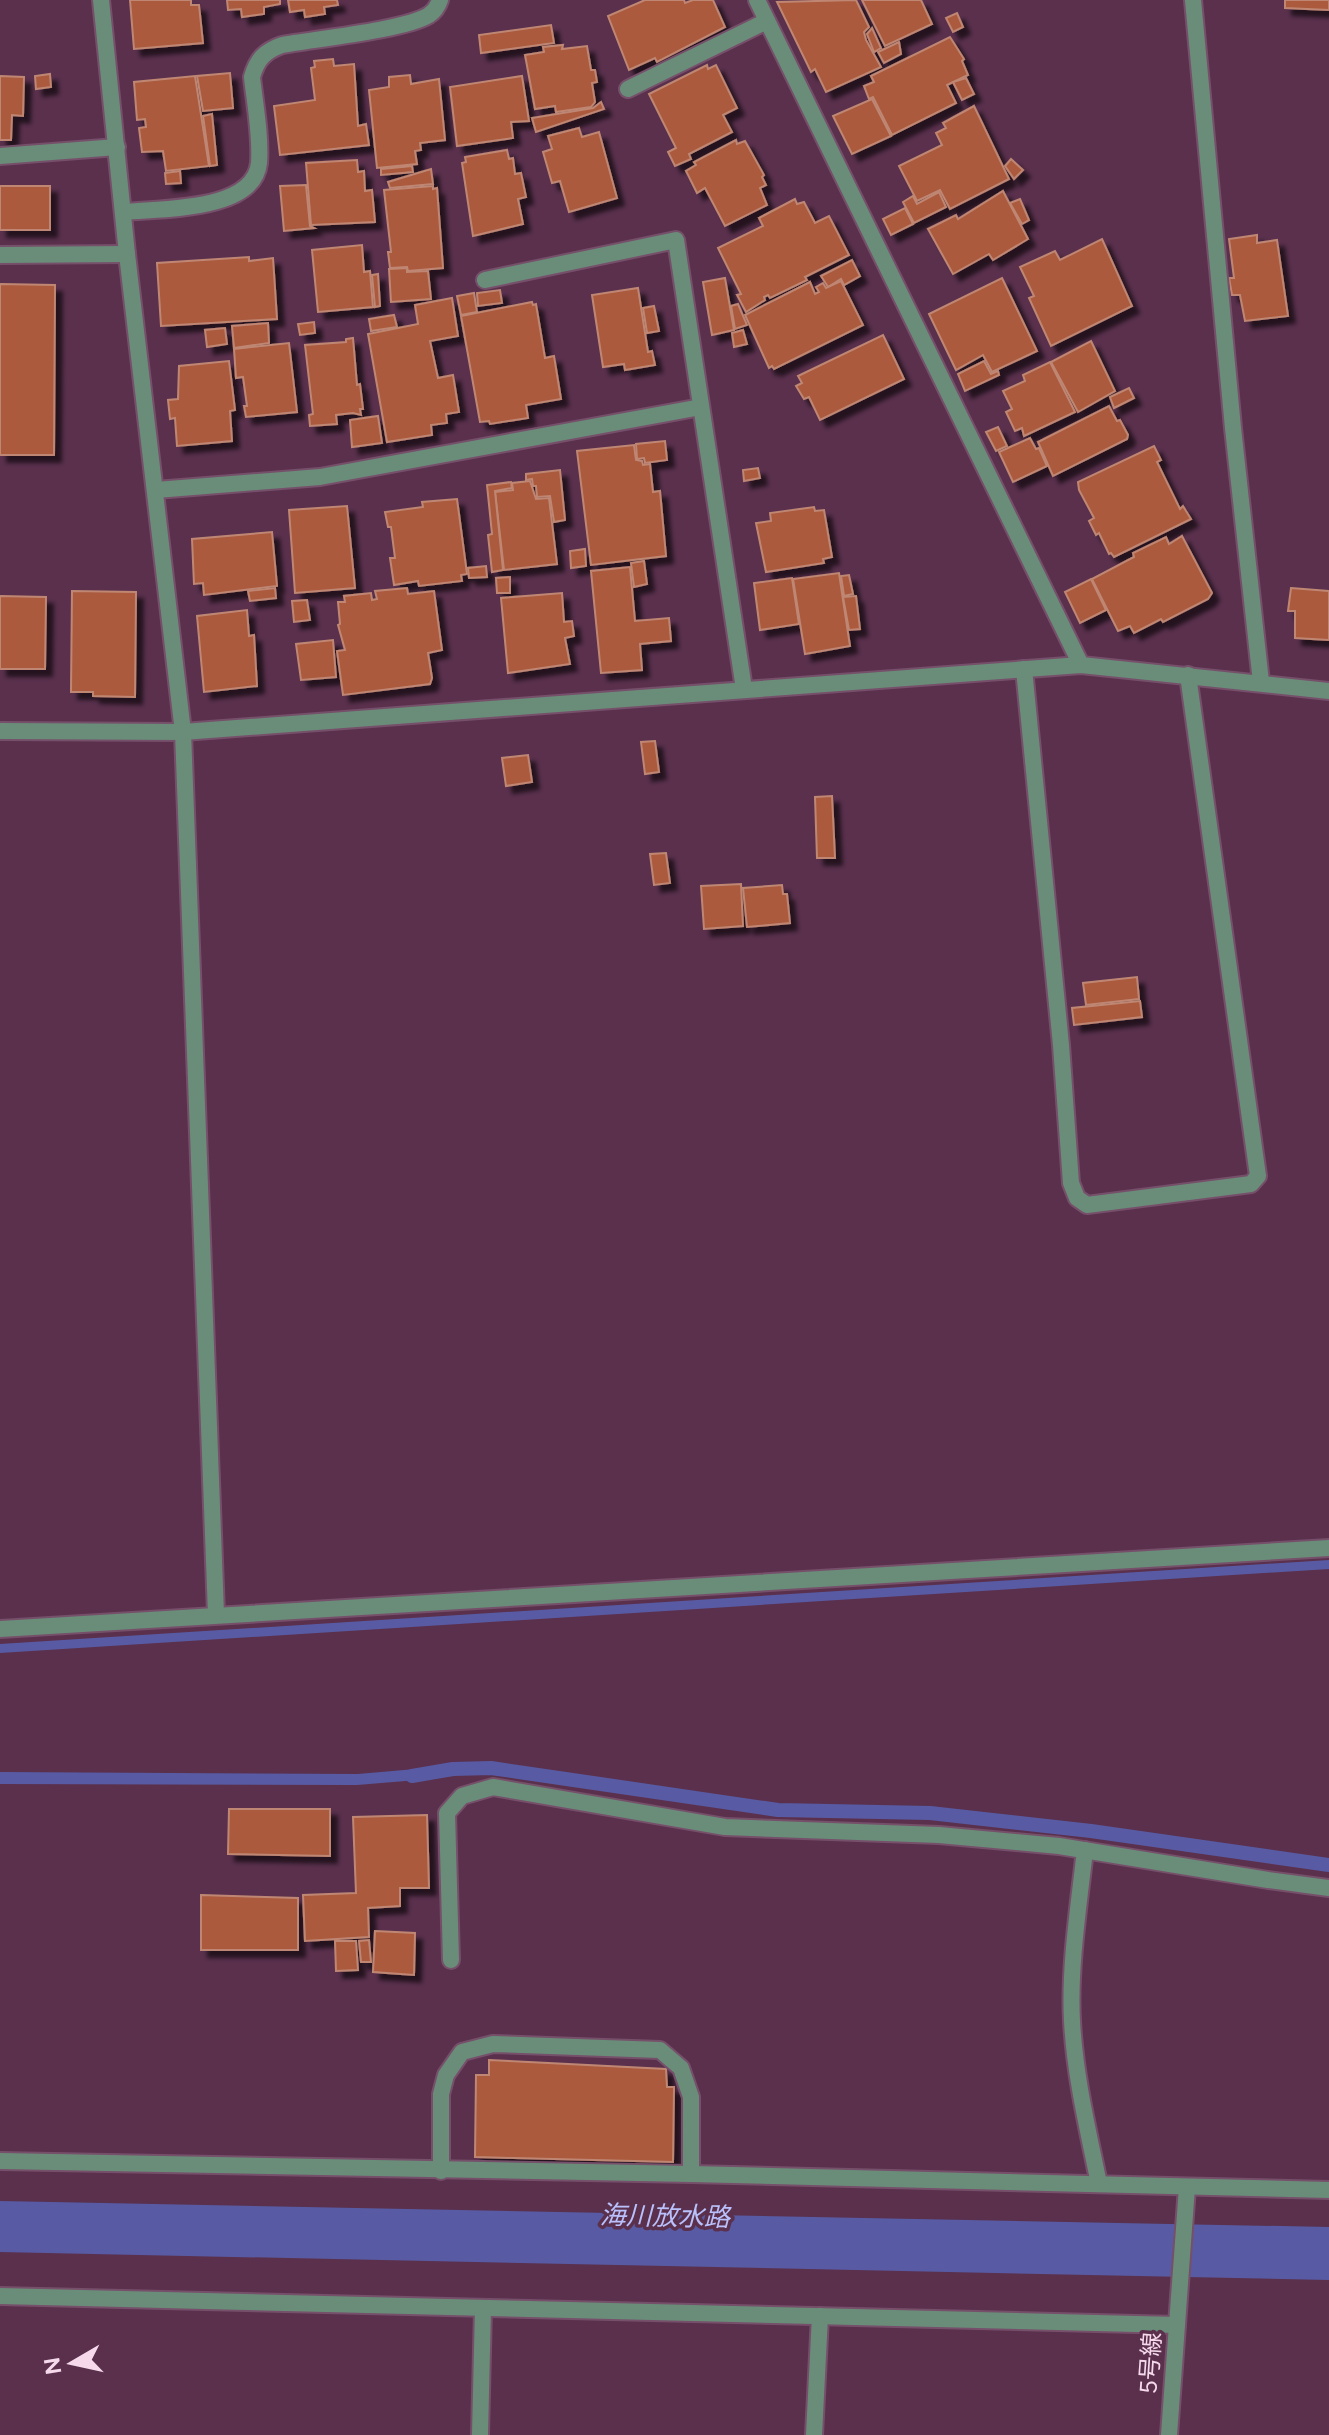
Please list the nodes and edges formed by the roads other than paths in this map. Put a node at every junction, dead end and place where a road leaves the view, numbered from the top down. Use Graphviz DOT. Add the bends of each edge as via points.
graph roads {
  1 [pos="101,0"];
  2 [pos="440,0"];
  3 [pos="757,0"];
  4 [pos="1193,0"];
  5 [pos="767,21"];
  6 [pos="628,89"];
  7 [pos="117,147"];
  8 [pos="0,156"];
  9 [pos="124,212"];
  10 [pos="127,254"];
  11 [pos="0,255"];
  12 [pos="485,280"];
  13 [pos="701,407"];
  14 [pos="156,490"];
  15 [pos="1081,665"];
  16 [pos="1024,669"];
  17 [pos="1188,675"];
  18 [pos="1261,682"];
  19 [pos="744,689"];
  20 [pos="1329,691"];
  21 [pos="0,731"];
  22 [pos="183,732"];
  23 [pos="1329,1548"];
  24 [pos="216,1614"];
  25 [pos="0,1629"];
  26 [pos="1085,1850"];
  27 [pos="1329,1888"];
  28 [pos="451,1960"];
  29 [pos="0,2161"];
  30 [pos="441,2171"];
  31 [pos="691,2174"];
  32 [pos="1099,2184"];
  33 [pos="1329,2190"];
  34 [pos="1186,2194"];
  35 [pos="0,2296"];
  36 [pos="483,2308"];
  37 [pos="820,2316"];
  38 [pos="1177,2325"];
  39 [pos="480,2435"];
  40 [pos="814,2435"];
  41 [pos="1169,2435"];
  1 -- 7 [label="street"];
  2 -- 9 [label="street" via="429,15 405,24 271,49 256,63 252,77 259,166 246,189 222,201"];
  3 -- 5 [label="street"];
  4 -- 18 [label="street"];
  5 -- 6 [label="street"];
  5 -- 15 [label="street"];
  7 -- 8 [label="street"];
  7 -- 9 [label="street"];
  9 -- 10 [label="street"];
  10 -- 11 [label="street"];
  10 -- 14 [label="street"];
  12 -- 13 [label="street" via="676,240"];
  13 -- 14 [label="street" via="320,477"];
  13 -- 19 [label="street"];
  14 -- 22 [label="street"];
  15 -- 16 [label="street"];
  15 -- 17 [label="street"];
  16 -- 17 [label="street" via="1071,1183 1087,1205 1251,1184 1258,1176"];
  16 -- 19 [label="street"];
  17 -- 18 [label="street"];
  18 -- 20 [label="street"];
  19 -- 22 [label="street"];
  21 -- 22 [label="street"];
  22 -- 24 [label="street"];
  23 -- 24 [label="street"];
  24 -- 25 [label="street"];
  26 -- 27 [label="street"];
  26 -- 28 [label="street" via="939,1835 725,1827 493,1787 462,1796 447,1813"];
  26 -- 32 [label="street" via="1072,2019 1079,2088"];
  29 -- 30 [label="street"];
  30 -- 31 [label="street"];
  30 -- 31 [label="street" via="441,2094 446,2075 462,2052 493,2044 660,2050 681,2068 691,2097"];
  31 -- 32 [label="street"];
  32 -- 34 [label="street"];
  33 -- 34 [label="street"];
  34 -- 38 [label="street, 5号線"];
  35 -- 36 [label="street"];
  36 -- 37 [label="street"];
  36 -- 39 [label="street"];
  37 -- 38 [label="street"];
  37 -- 40 [label="street"];
  38 -- 41 [label="street, 5号線"];
}
